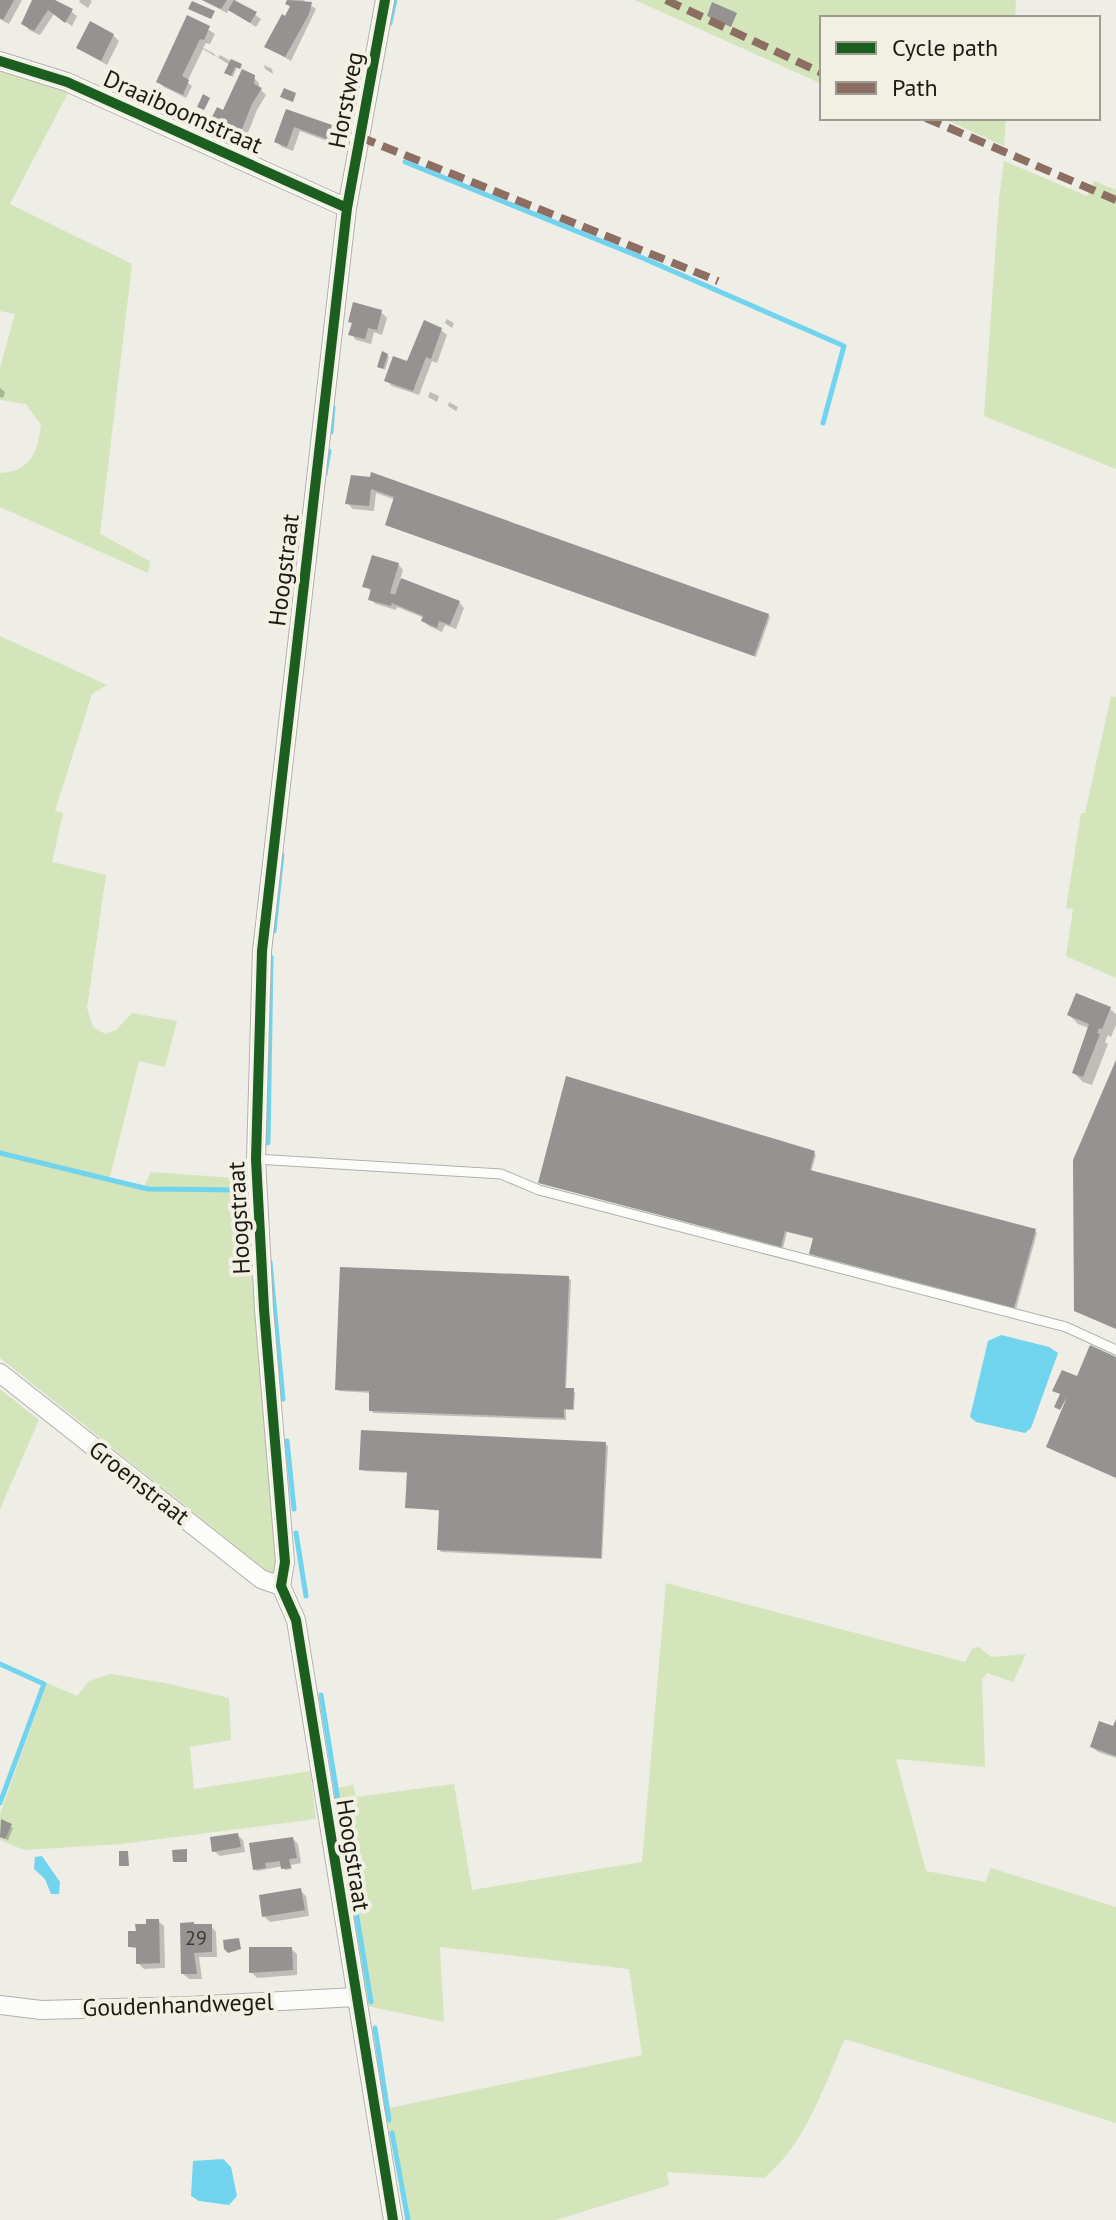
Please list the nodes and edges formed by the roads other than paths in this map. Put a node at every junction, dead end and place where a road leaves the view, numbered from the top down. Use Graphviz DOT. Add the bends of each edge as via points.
graph roads {
  1 [pos="385,0"];
  2 [pos="0,61"];
  3 [pos="347,208"];
  4 [pos="256,1159"];
  5 [pos="1116,1350"];
  6 [pos="0,1373"];
  7 [pos="281,1586"];
  8 [pos="355,1997"];
  9 [pos="0,2005"];
  10 [pos="393,2220"];
  1 -- 3 [label="street, Horstweg"];
  2 -- 3 [label="street, Draaiboomstraat" via="67,82"];
  3 -- 4 [label="street, Hoogstraat" via="262,951"];
  4 -- 5 [label="lane" via="501,1174 539,1190 1066,1327"];
  4 -- 7 [label="street, Hoogstraat" via="285,1562"];
  6 -- 7 [label="street, Groenstraat" via="261,1579"];
  7 -- 8 [label="street, Hoogstraat" via="296,1620"];
  8 -- 9 [label="street, Goudenhandwegel" via="41,2010"];
  8 -- 10 [label="street, Hoogstraat"];
}
